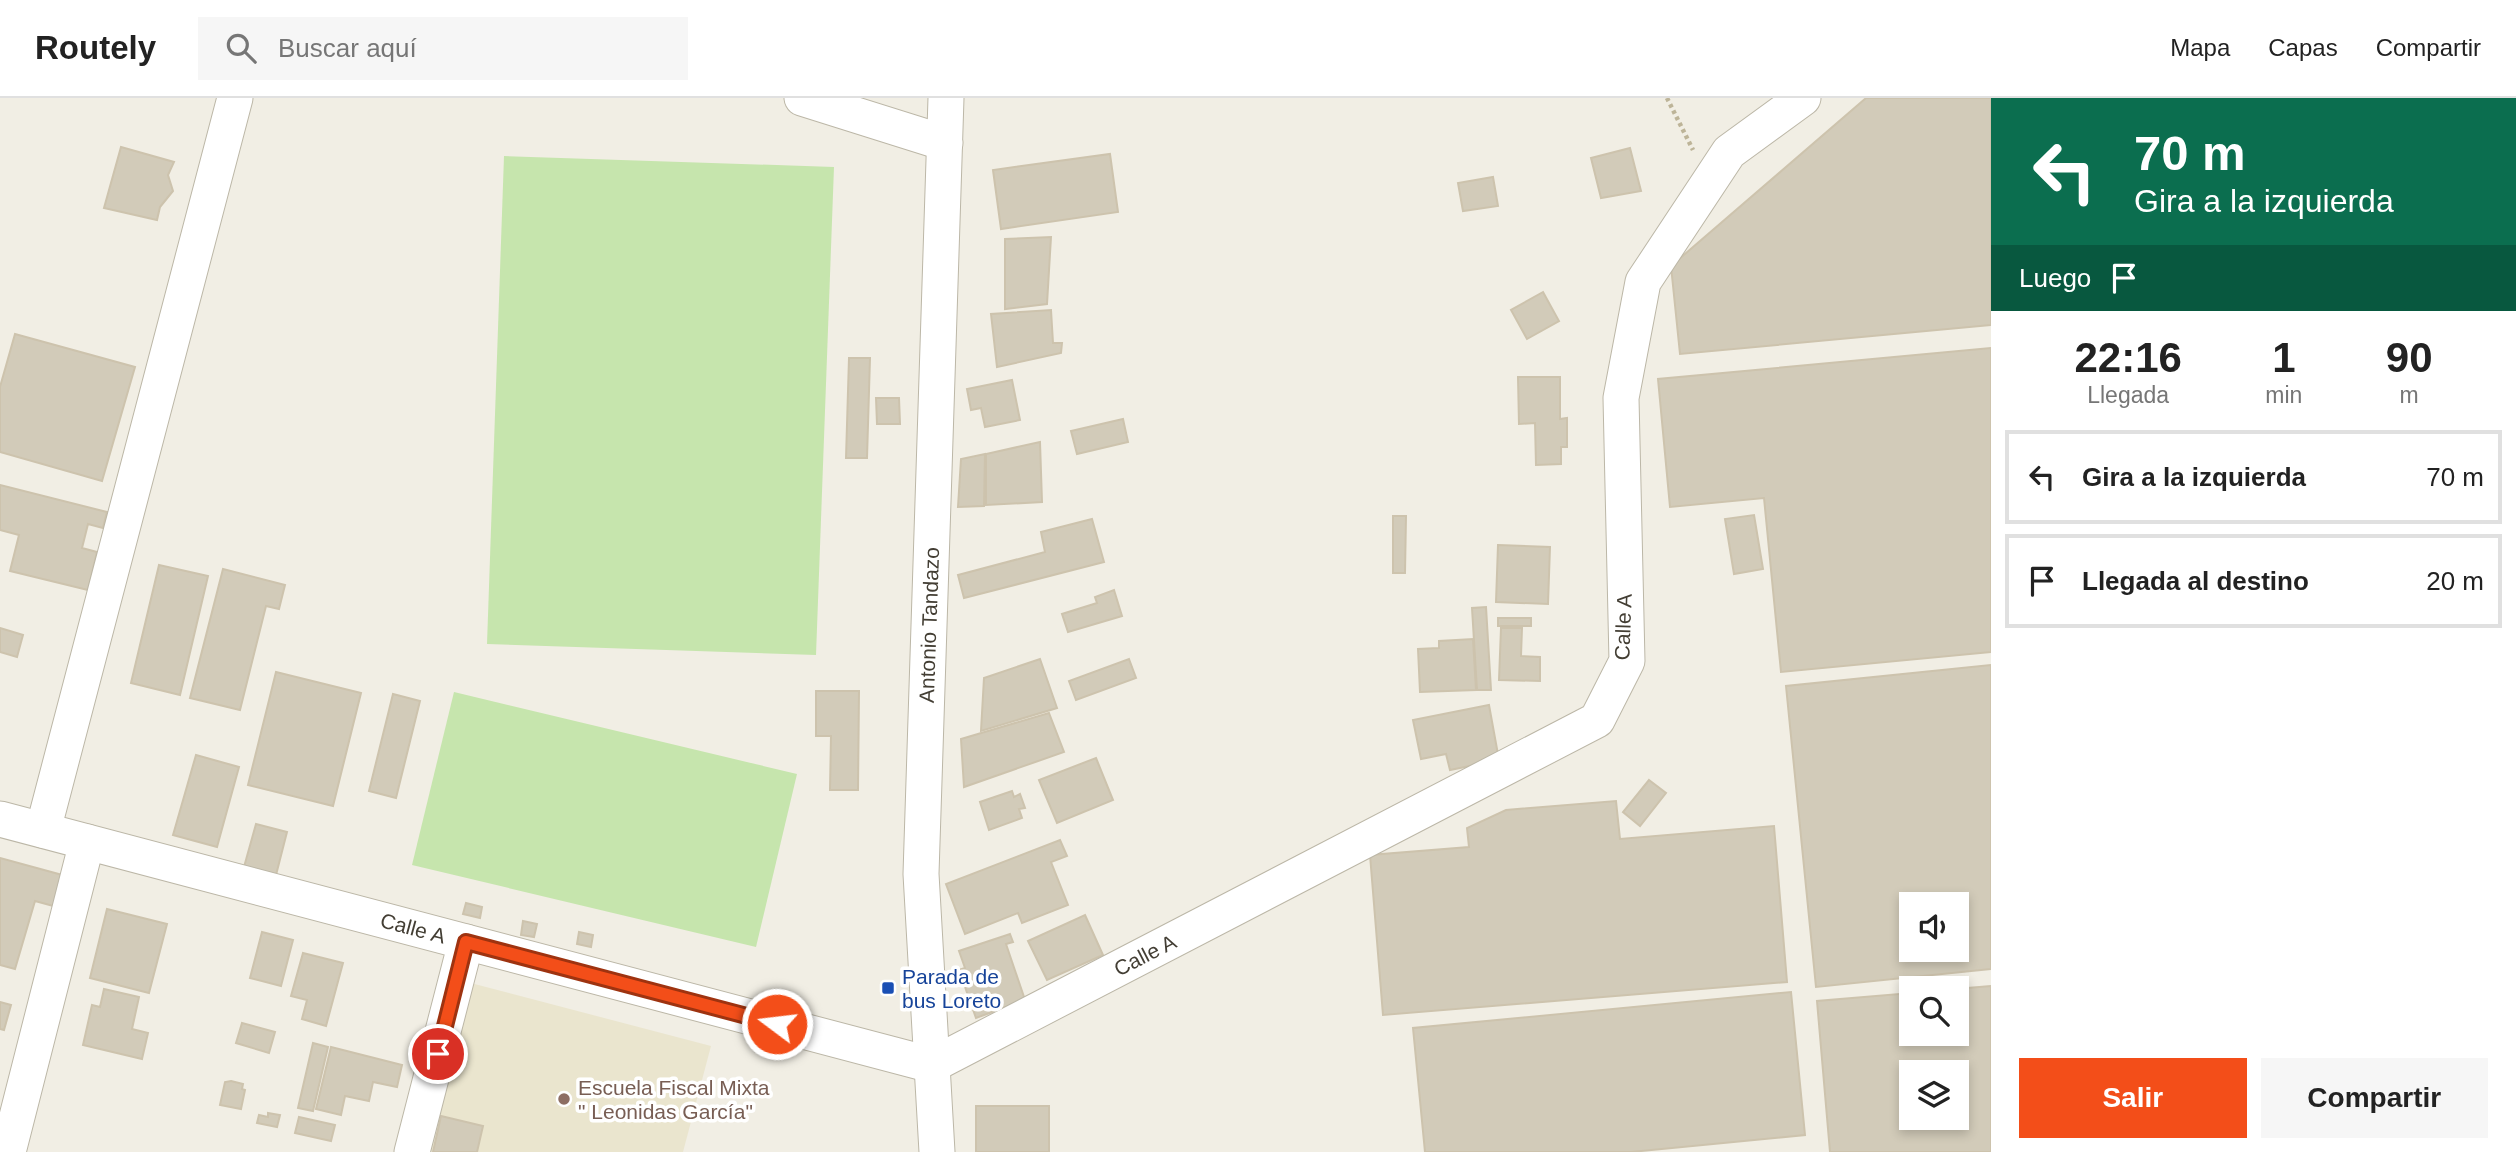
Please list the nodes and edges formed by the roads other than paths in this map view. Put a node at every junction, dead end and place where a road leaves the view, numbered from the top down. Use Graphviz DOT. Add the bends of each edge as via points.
graph roads {
  1 [pos="235,98"];
  2 [pos="802,98"];
  3 [pos="946,98"];
  4 [pos="1803,98"];
  5 [pos="945,143"];
  6 [pos="0,819"];
  7 [pos="43,830"];
  8 [pos="87,842"];
  9 [pos="466,942"];
  10 [pos="932,1065"];
  11 [pos="8,1152"];
  12 [pos="412,1152"];
  13 [pos="937,1152"];
  1 -- 7 [label="street"];
  2 -- 5 [label="street"];
  3 -- 5 [label="street, Antonio Tandazo"];
  4 -- 10 [label="street, Calle A" via="1729,152 1643,282 1621,398 1627,661 1597,720"];
  5 -- 10 [label="street, Antonio Tandazo" via="921,874"];
  6 -- 7 [label="street, Calle A"];
  7 -- 8 [label="street, Calle A"];
  8 -- 9 [label="street, Calle A"];
  8 -- 11 [label="street"];
  9 -- 10 [label="street, Calle A"];
  9 -- 12 [label="street"];
  10 -- 13 [label="street, Antonio Tandazo"];
}
